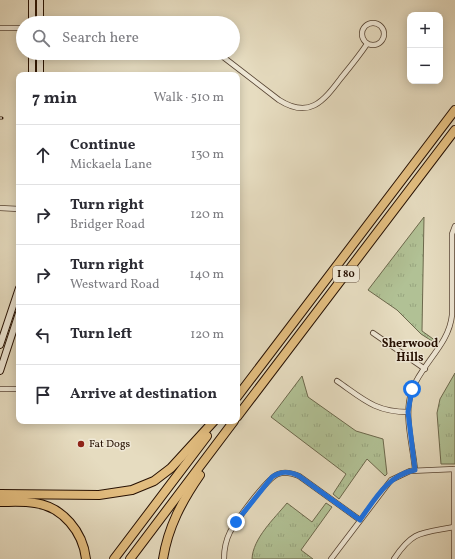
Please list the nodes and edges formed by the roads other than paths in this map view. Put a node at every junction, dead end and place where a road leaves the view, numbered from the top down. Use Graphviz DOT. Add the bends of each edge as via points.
graph roads {
  1 [pos="32,0"];
  2 [pos="40,0"];
  3 [pos="32,16"];
  4 [pos="40,16"];
  5 [pos="0,28"];
  6 [pos="16,28"];
  7 [pos="367,44"];
  8 [pos="32,60"];
  9 [pos="40,60"];
  10 [pos="227,60"];
  11 [pos="32,72"];
  12 [pos="40,72"];
  13 [pos="455,110"];
  14 [pos="455,130"];
  15 [pos="0,208"];
  16 [pos="16,209"];
  17 [pos="455,226"];
  18 [pos="16,297"];
  19 [pos="454,314"];
  20 [pos="16,322"];
  21 [pos="373,333"];
  22 [pos="0,345"];
  23 [pos="425,369"];
  24 [pos="0,371"];
  25 [pos="337,381"];
  26 [pos="0,389"];
  27 [pos="16,389"];
  28 [pos="240,393"];
  29 [pos="408,412"];
  30 [pos="240,414"];
  31 [pos="211,424"];
  32 [pos="217,424"];
  33 [pos="233,424"];
  34 [pos="233,424"];
  35 [pos="454,469"];
  36 [pos="415,470"];
  37 [pos="0,494"];
  38 [pos="0,502"];
  39 [pos="360,520"];
  40 [pos="454,527"];
  41 [pos="86,559"];
  42 [pos="114,559"];
  43 [pos="130,559"];
  44 [pos="163,559"];
  45 [pos="224,559"];
  46 [pos="331,559"];
  47 [pos="394,559"];
  48 [pos="454,559"];
  1 -- 3 [label="main road"];
  2 -- 4 [label="main road"];
  5 -- 6 [label="street"];
  7 -- 7 [label="street" via="377,45 382,40 383,30 378,24 367,24 362,30 362,38"];
  7 -- 10 [label="street" via="325,99 313,106 301,108 279,100"];
  8 -- 11 [label="main road"];
  9 -- 12 [label="main road"];
  13 -- 28 [label="highway, I 80"];
  14 -- 30 [label="highway, I 80"];
  15 -- 16 [label="street"];
  17 -- 19 [label="street" via="452,234"];
  18 -- 22 [label="main road"];
  19 -- 23 [label="street" via="447,334"];
  20 -- 24 [label="main road"];
  21 -- 23 [label="street"];
  23 -- 29 [label="street" via="412,389"];
  25 -- 29 [label="street" via="381,409"];
  26 -- 27 [label="street"];
  29 -- 36 [label="street"];
  31 -- 37 [label="highway" via="171,468 154,481 132,490 99,495"];
  32 -- 42 [label="highway"];
  33 -- 43 [label="highway, I 80"];
  34 -- 44 [label="highway" via="180,506 167,538"];
  35 -- 36 [label="street"];
  35 -- 40 [label="street"];
  36 -- 39 [label="street" via="401,474 388,482"];
  38 -- 41 [label="highway" via="36,503 57,512 75,528 84,546"];
  39 -- 45 [label="street" via="299,476 283,472 268,481 234,525 227,539"];
  39 -- 46 [label="street"];
  40 -- 47 [label="street" via="414,536 407,540"];
  40 -- 48 [label="street"];
}
